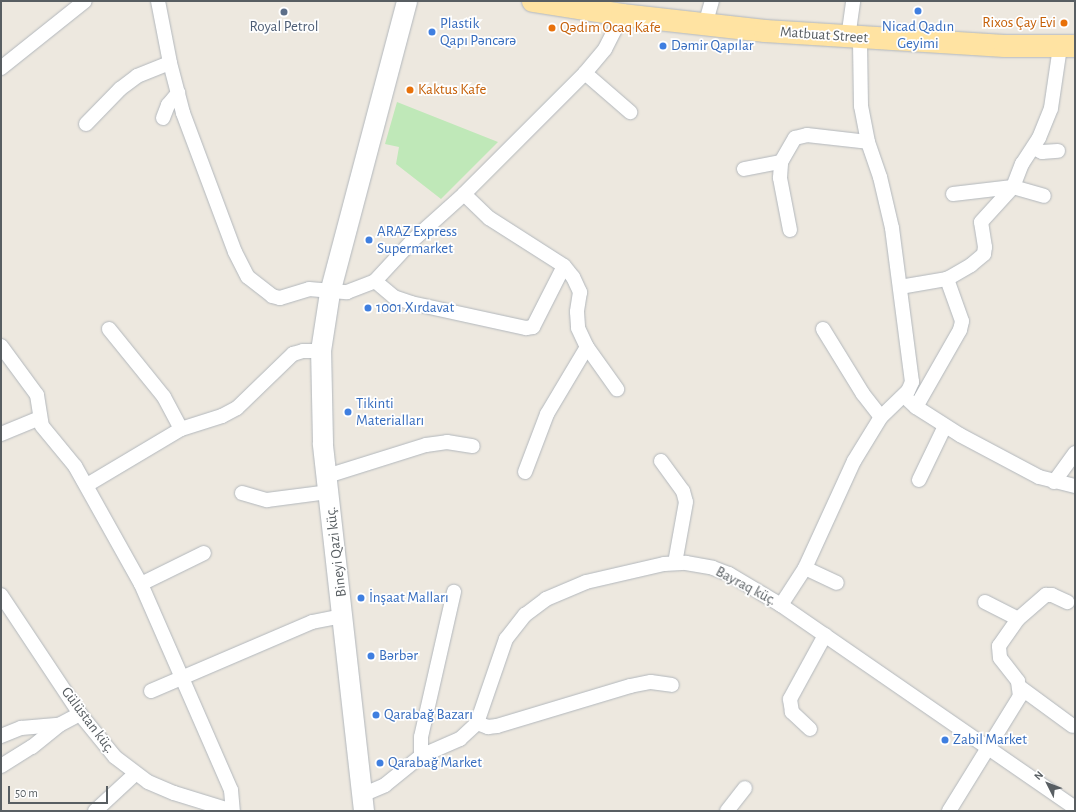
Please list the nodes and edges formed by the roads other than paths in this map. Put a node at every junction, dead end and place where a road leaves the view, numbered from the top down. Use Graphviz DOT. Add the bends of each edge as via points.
graph roads {
  1 [pos="85,1"];
  2 [pos="158,1"];
  3 [pos="407,1"];
  4 [pos="532,1"];
  5 [pos="562,1"];
  6 [pos="712,1"];
  7 [pos="853,1"];
  8 [pos="622,15"];
  9 [pos="705,25"];
  10 [pos="854,38"];
  11 [pos="1067,47"];
  12 [pos="170,64"];
  13 [pos="1,68"];
  14 [pos="585,73"];
  15 [pos="178,93"];
  16 [pos="630,112"];
  17 [pos="163,118"];
  18 [pos="86,124"];
  19 [pos="868,142"];
  20 [pos="1034,148"];
  21 [pos="1058,151"];
  22 [pos="781,162"];
  23 [pos="744,169"];
  24 [pos="1013,187"];
  25 [pos="464,194"];
  26 [pos="953,194"];
  27 [pos="1044,196"];
  28 [pos="790,230"];
  29 [pos="564,266"];
  30 [pos="947,279"];
  31 [pos="375,281"];
  32 [pos="900,287"];
  33 [pos="330,293"];
  34 [pos="109,329"];
  35 [pos="823,329"];
  36 [pos="1,346"];
  37 [pos="587,347"];
  38 [pos="321,351"];
  39 [pos="617,389"];
  40 [pos="904,396"];
  41 [pos="916,407"];
  42 [pos="881,417"];
  43 [pos="40,418"];
  44 [pos="945,426"];
  45 [pos="181,430"];
  46 [pos="1,434"];
  47 [pos="473,446"];
  48 [pos="1075,454"];
  49 [pos="661,461"];
  50 [pos="525,472"];
  51 [pos="919,480"];
  52 [pos="1054,482"];
  53 [pos="328,484"];
  54 [pos="86,485"];
  55 [pos="1075,486"];
  56 [pos="242,493"];
  57 [pos="204,553"];
  58 [pos="675,563"];
  59 [pos="805,568"];
  60 [pos="837,583"];
  61 [pos="141,584"];
  62 [pos="454,592"];
  63 [pos="1,595"];
  64 [pos="985,602"];
  65 [pos="1067,602"];
  66 [pos="781,605"];
  67 [pos="344,616"];
  68 [pos="1018,619"];
  69 [pos="824,635"];
  70 [pos="181,679"];
  71 [pos="672,685"];
  72 [pos="1021,688"];
  73 [pos="151,690"];
  74 [pos="80,714"];
  75 [pos="477,723"];
  76 [pos="59,725"];
  77 [pos="1073,726"];
  78 [pos="810,728"];
  79 [pos="1,736"];
  80 [pos="988,749"];
  81 [pos="421,756"];
  82 [pos="1,766"];
  83 [pos="135,774"];
  84 [pos="745,788"];
  85 [pos="363,803"];
  86 [pos="1075,808"];
  87 [pos="95,811"];
  88 [pos="232,811"];
  89 [pos="727,811"];
  90 [pos="949,811"];
  1 -- 13 [label="street"];
  2 -- 12 [label="street"];
  3 -- 33 [label="main road, Bineyi Qazi küç."];
  4 -- 8 [label="main road, Matbuat Street"];
  5 -- 8 [label="main road, Matbuat Street"];
  6 -- 9 [label="street"];
  7 -- 10 [label="street"];
  8 -- 9 [label="main road, Matbuat Street"];
  8 -- 14 [label="street" via="605,49"];
  9 -- 10 [label="main road, Matbuat Street"];
  10 -- 11 [label="main road, Matbuat Street"];
  10 -- 19 [label="street" via="861,106"];
  11 -- 20 [label="street" via="1051,108"];
  12 -- 15 [label="street"];
  12 -- 18 [label="street" via="137,76 120,89"];
  14 -- 16 [label="street"];
  14 -- 25 [label="street"];
  15 -- 17 [label="street" via="168,105"];
  15 -- 33 [label="street" via="203,171 234,252 248,277 272,296 280,298 309,289"];
  19 -- 22 [label="street" via="807,135 795,138"];
  19 -- 32 [label="street" via="886,201"];
  20 -- 21 [label="street" via="1042,152"];
  20 -- 24 [label="street" via="1022,164"];
  22 -- 23 [label="street"];
  22 -- 28 [label="street" via="780,178"];
  24 -- 26 [label="street"];
  24 -- 27 [label="street"];
  24 -- 30 [label="street" via="980,222 984,254"];
  25 -- 29 [label="street" via="488,218"];
  25 -- 31 [label="street" via="428,226"];
  29 -- 31 [label="street" via="533,327 526,328 411,303 394,297"];
  29 -- 37 [label="street" via="580,292 576,321"];
  30 -- 32 [label="street"];
  30 -- 41 [label="street" via="962,321 960,330"];
  31 -- 33 [label="street" via="347,292"];
  32 -- 40 [label="street" via="912,374 911,387"];
  33 -- 38 [label="main road, Bineyi Qazi küç."];
  34 -- 45 [label="street" via="164,398"];
  35 -- 42 [label="street" via="863,394"];
  36 -- 43 [label="street" via="37,395"];
  37 -- 39 [label="street"];
  37 -- 50 [label="street" via="547,414"];
  38 -- 45 [label="street" via="293,354 237,408"];
  38 -- 53 [label="main road, Bineyi Qazi küç." via="321,412"];
  40 -- 41 [label="street"];
  40 -- 42 [label="street"];
  41 -- 44 [label="street"];
  42 -- 59 [label="street" via="842,483"];
  43 -- 46 [label="street"];
  43 -- 54 [label="street" via="45,430 75,466"];
  44 -- 51 [label="street"];
  44 -- 52 [label="street" via="1039,477"];
  45 -- 54 [label="street"];
  47 -- 53 [label="street" via="447,442 426,445"];
  48 -- 52 [label="street" via="1062,467"];
  49 -- 58 [label="street" via="683,491 686,502"];
  52 -- 55 [label="street"];
  53 -- 56 [label="street" via="267,500"];
  53 -- 67 [label="main road, Bineyi Qazi küç."];
  54 -- 61 [label="street"];
  57 -- 61 [label="street"];
  58 -- 66 [label="street, Bayraq küç." via="696,564 729,574"];
  58 -- 75 [label="street, Bayraq küç." via="586,582 562,590 525,615 506,639"];
  59 -- 60 [label="street"];
  59 -- 66 [label="street"];
  61 -- 70 [label="street"];
  62 -- 81 [label="street" via="421,736"];
  63 -- 74 [label="street, Gülüstan küç."];
  64 -- 68 [label="street"];
  65 -- 68 [label="street" via="1046,595"];
  66 -- 69 [label="street, Bayraq küç."];
  67 -- 70 [label="street" via="312,622"];
  67 -- 85 [label="main road, Bineyi Qazi küç."];
  68 -- 72 [label="street" via="999,646 998,653"];
  69 -- 78 [label="street" via="790,700 792,712"];
  69 -- 80 [label="street, Bayraq küç."];
  70 -- 73 [label="street"];
  70 -- 88 [label="street" via="231,790"];
  71 -- 75 [label="street" via="651,682 630,686 497,726 488,727"];
  72 -- 77 [label="street"];
  72 -- 80 [label="street" via="1016,705"];
  74 -- 76 [label="street"];
  74 -- 83 [label="street, Gülüstan küç." via="115,757"];
  75 -- 81 [label="street, Bayraq küç." via="460,739"];
  76 -- 79 [label="street" via="21,728"];
  76 -- 82 [label="street" via="32,747"];
  80 -- 86 [label="street, Bayraq küç."];
  80 -- 90 [label="street"];
  81 -- 85 [label="street, Bayraq küç."];
  83 -- 87 [label="street"];
  83 -- 88 [label="street, Gülüstan küç." via="174,793"];
  84 -- 89 [label="street"];
}
